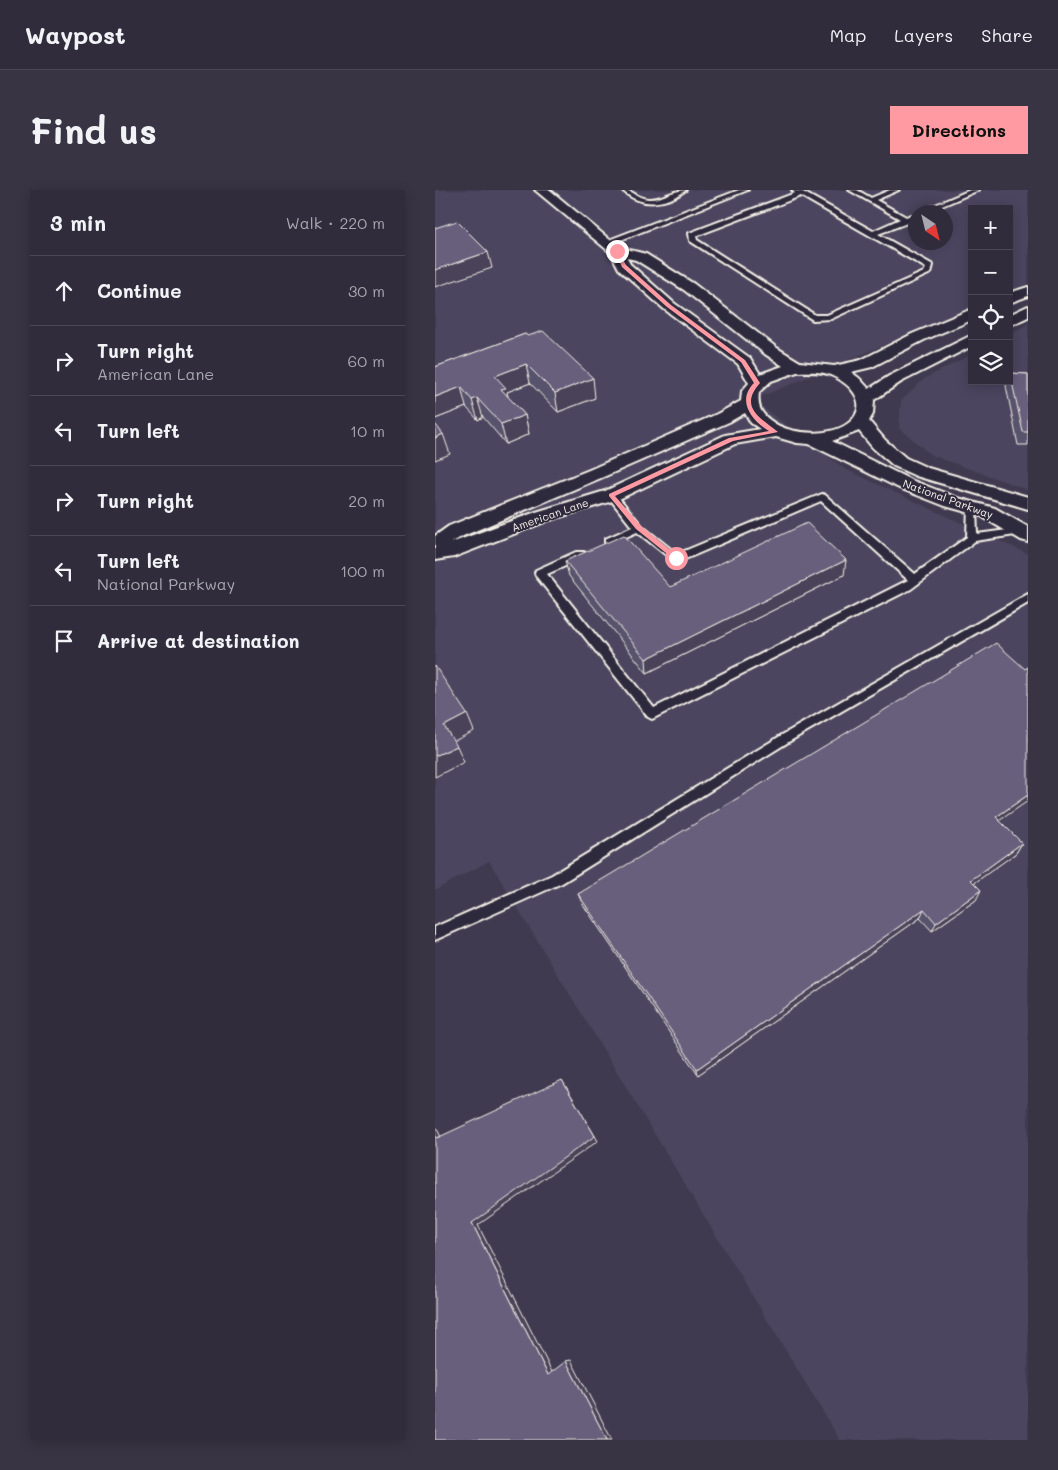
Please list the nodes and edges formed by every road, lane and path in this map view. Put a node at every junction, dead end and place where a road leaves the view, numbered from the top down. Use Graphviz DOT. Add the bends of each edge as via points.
graph roads {
  1 [pos="542,190"];
  2 [pos="625,190"];
  3 [pos="683,190"];
  4 [pos="745,190"];
  5 [pos="852,190"];
  6 [pos="896,190"];
  7 [pos="976,190"];
  8 [pos="798,192"];
  9 [pos="871,200"];
  10 [pos="940,205"];
  11 [pos="907,220"];
  12 [pos="872,234"];
  13 [pos="611,247"];
  14 [pos="1028,291"];
  15 [pos="1013,297"];
  16 [pos="1028,311"];
  17 [pos="968,316"];
  18 [pos="1013,318"];
  19 [pos="968,342"];
  20 [pos="796,367"];
  21 [pos="834,371"];
  22 [pos="757,383"];
  23 [pos="867,398"];
  24 [pos="749,404"];
  25 [pos="861,421"];
  26 [pos="775,432"];
  27 [pos="814,439"];
  28 [pos="611,495"];
  29 [pos="1028,503"];
  30 [pos="971,507"];
  31 [pos="638,528"];
  32 [pos="1025,533"];
  33 [pos="972,538"];
  34 [pos="435,545"];
  35 [pos="435,553"];
  36 [pos="915,580"];
  37 [pos="1028,598"];
  38 [pos="435,934"];
  1 -- 13 [label="street"];
  2 -- 3 [label="lane" via="639,201 652,202"];
  4 -- 13 [label="lane"];
  5 -- 9 [label="lane"];
  6 -- 9 [label="lane"];
  7 -- 10 [label="lane"];
  8 -- 12 [label="lane"];
  8 -- 12 [label="lane" via="693,235 695,241 813,318 827,317 927,273 930,267"];
  9 -- 11 [label="lane"];
  11 -- 12 [label="lane"];
  13 -- 20 [label="street" via="641,257 689,287"];
  13 -- 22 [label="street" via="624,266 669,306 743,361"];
  14 -- 15 [label="street"];
  16 -- 18 [label="street"];
  17 -- 21 [label="street" via="866,364"];
  19 -- 23 [label="street" via="895,379"];
  20 -- 21 [label="street"];
  20 -- 22 [label="street" via="778,370"];
  21 -- 23 [label="street" via="861,387"];
  22 -- 24 [label="street" via="752,388"];
  23 -- 25 [label="street"];
  24 -- 26 [label="street" via="750,412 760,423"];
  24 -- 34 [label="street, American Lane" via="715,422 455,531"];
  25 -- 27 [label="street" via="849,430"];
  25 -- 29 [label="street, National Parkway" via="879,444 900,462 922,472"];
  26 -- 27 [label="street" via="794,438"];
  26 -- 28 [label="street, American Lane" via="731,439"];
  27 -- 30 [label="street, National Parkway" via="905,484"];
  28 -- 31 [label="lane"];
  28 -- 35 [label="street, American Lane" via="447,552"];
  30 -- 32 [label="street, National Parkway" via="988,512"];
  30 -- 33 [label="lane"];
  31 -- 36 [label="lane" via="676,558 823,496"];
  31 -- 36 [label="lane" via="540,573 652,714"];
  32 -- 33 [label="lane"];
  33 -- 36 [label="lane"];
  37 -- 38 [label="lane" via="786,738 557,879"];
}
